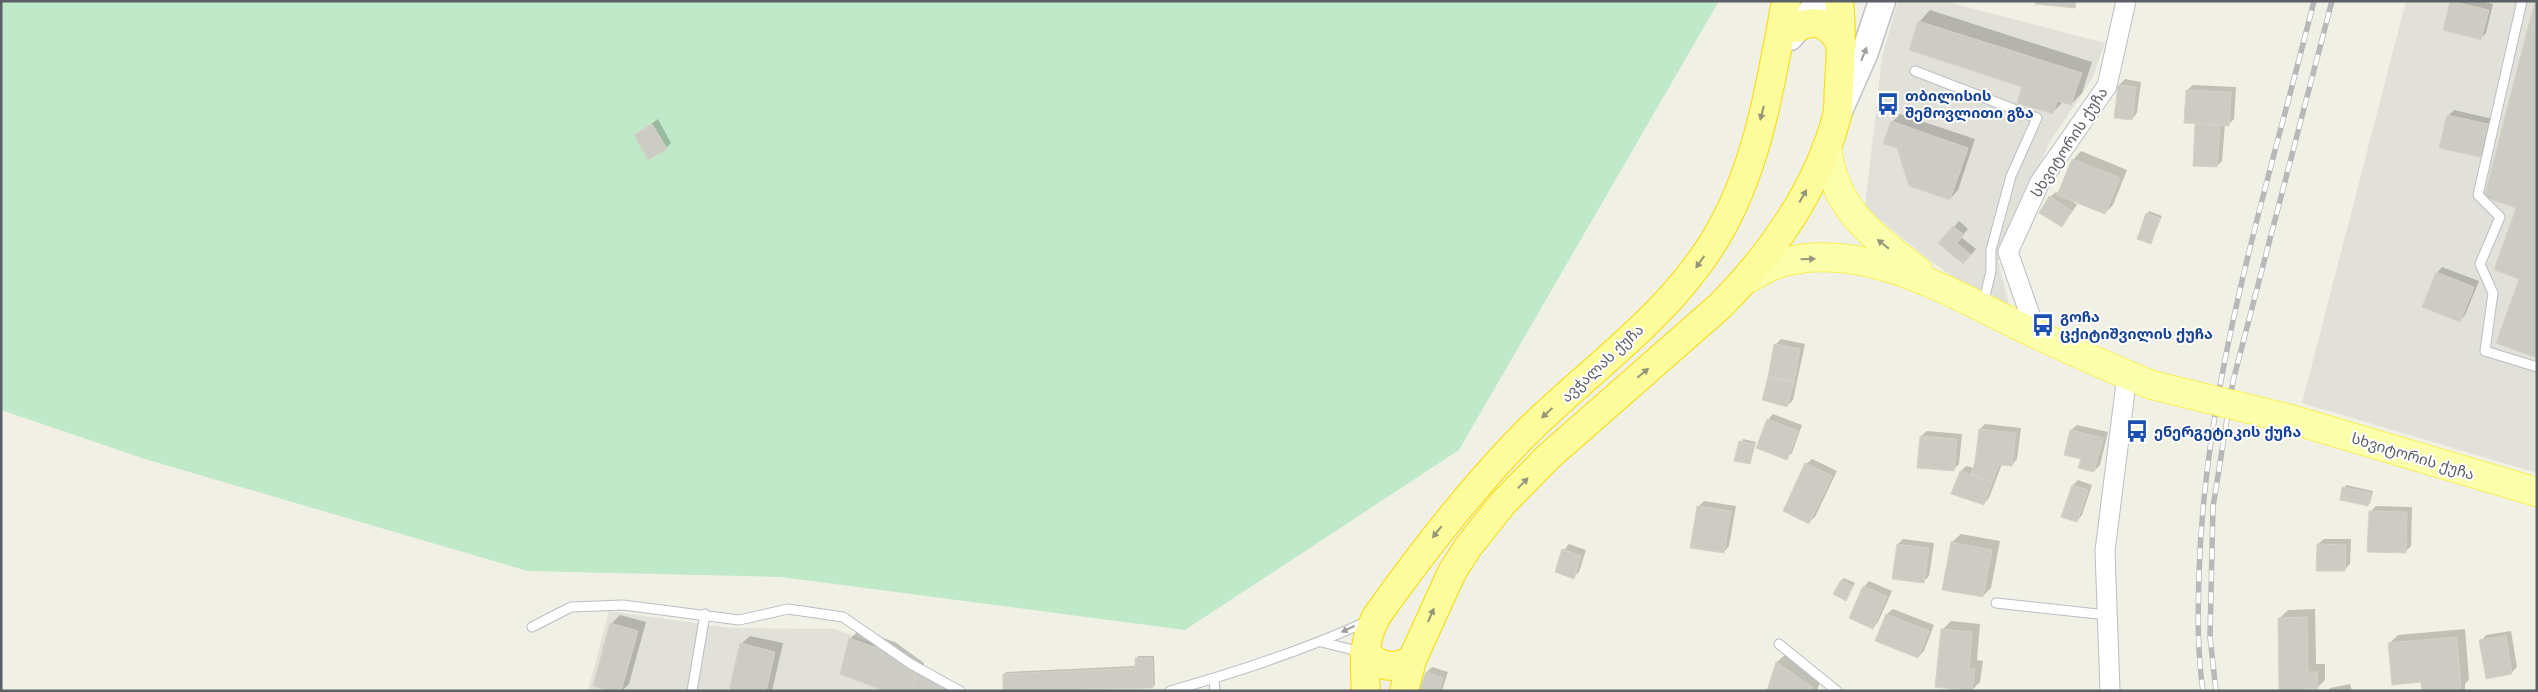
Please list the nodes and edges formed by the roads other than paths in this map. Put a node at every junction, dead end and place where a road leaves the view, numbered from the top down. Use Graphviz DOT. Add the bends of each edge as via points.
graph roads {
  1 [pos="1786,1"];
  2 [pos="1820,1"];
  3 [pos="1839,1"];
  4 [pos="1882,1"];
  5 [pos="2126,1"];
  6 [pos="2522,1"];
  7 [pos="1796,28"];
  8 [pos="1842,45"];
  9 [pos="1774,66"];
  10 [pos="1915,71"];
  11 [pos="1837,114"];
  12 [pos="1826,146"];
  13 [pos="1746,280"];
  14 [pos="1935,285"];
  15 [pos="1982,308"];
  16 [pos="2037,334"];
  17 [pos="2537,367"];
  18 [pos="2139,380"];
  19 [pos="2537,492"];
  20 [pos="1996,603"];
  21 [pos="705,614"];
  22 [pos="2108,615"];
  23 [pos="1376,617"];
  24 [pos="532,627"];
  25 [pos="1321,642"];
  26 [pos="1779,644"];
  27 [pos="1364,652"];
  28 [pos="1412,660"];
  29 [pos="1214,678"];
  30 [pos="692,691"];
  31 [pos="960,691"];
  32 [pos="1170,691"];
  33 [pos="1215,691"];
  34 [pos="1366,691"];
  35 [pos="1404,691"];
  36 [pos="1837,691"];
  37 [pos="2110,691"];
  1 -- 9 [label="highway, ავჭალას ქუჩა"];
  2 -- 7 [label="main road"];
  3 -- 8 [label="highway"];
  11 -- 4 [label="main road, one-way" via="1865,52"];
  5 -- 16 [label="street, სხვიტორის ქუჩა" via="2107,86 2040,182 2008,252"];
  6 -- 17 [label="lane" via="2478,195 2500,217 2480,264 2493,293 2485,351"];
  7 -- 8 [label="highway" via="1808,22 1818,22 1834,32"];
  7 -- 9 [label="main road"];
  8 -- 11 [label="highway"];
  9 -- 23 [label="highway, ავჭალას ქუჩა, one-way" via="1743,179 1730,211 1694,271 1645,324 1525,434 1426,546"];
  10 -- 15 [label="lane" via="2037,118 2011,176 1991,250 1991,271"];
  11 -- 12 [label="highway"];
  13 -- 12 [label="highway, one-way" via="1792,216"];
  14 -- 12 [label="main road, one-way" via="1875,238 1849,210 1834,180"];
  13 -- 14 [label="main road, one-way" via="1782,262 1835,258 1874,263"];
  28 -- 13 [label="highway, one-way" via="1452,572 1503,503 1548,457"];
  14 -- 15 [label="main road"];
  15 -- 16 [label="main road"];
  16 -- 18 [label="main road"];
  18 -- 19 [label="main road, სხვიტორის ქუჩა, bridge" via="2290,419"];
  18 -- 22 [label="street" via="2106,552"];
  20 -- 22 [label="lane"];
  21 -- 24 [label="lane" via="623,605 571,607"];
  21 -- 30 [label="lane"];
  21 -- 31 [label="lane" via="739,620 788,609 843,617 911,664"];
  22 -- 37 [label="street"];
  23 -- 25 [label="lane, one-way"];
  23 -- 27 [label="highway, ავჭალას ქუჩა"];
  25 -- 27 [label="lane"];
  25 -- 29 [label="lane"];
  26 -- 36 [label="lane"];
  27 -- 28 [label="highway" via="1373,660 1389,666"];
  27 -- 34 [label="highway, ავჭალას ქუჩა"];
  28 -- 35 [label="highway"];
  29 -- 32 [label="lane"];
  29 -- 33 [label="lane"];
}
